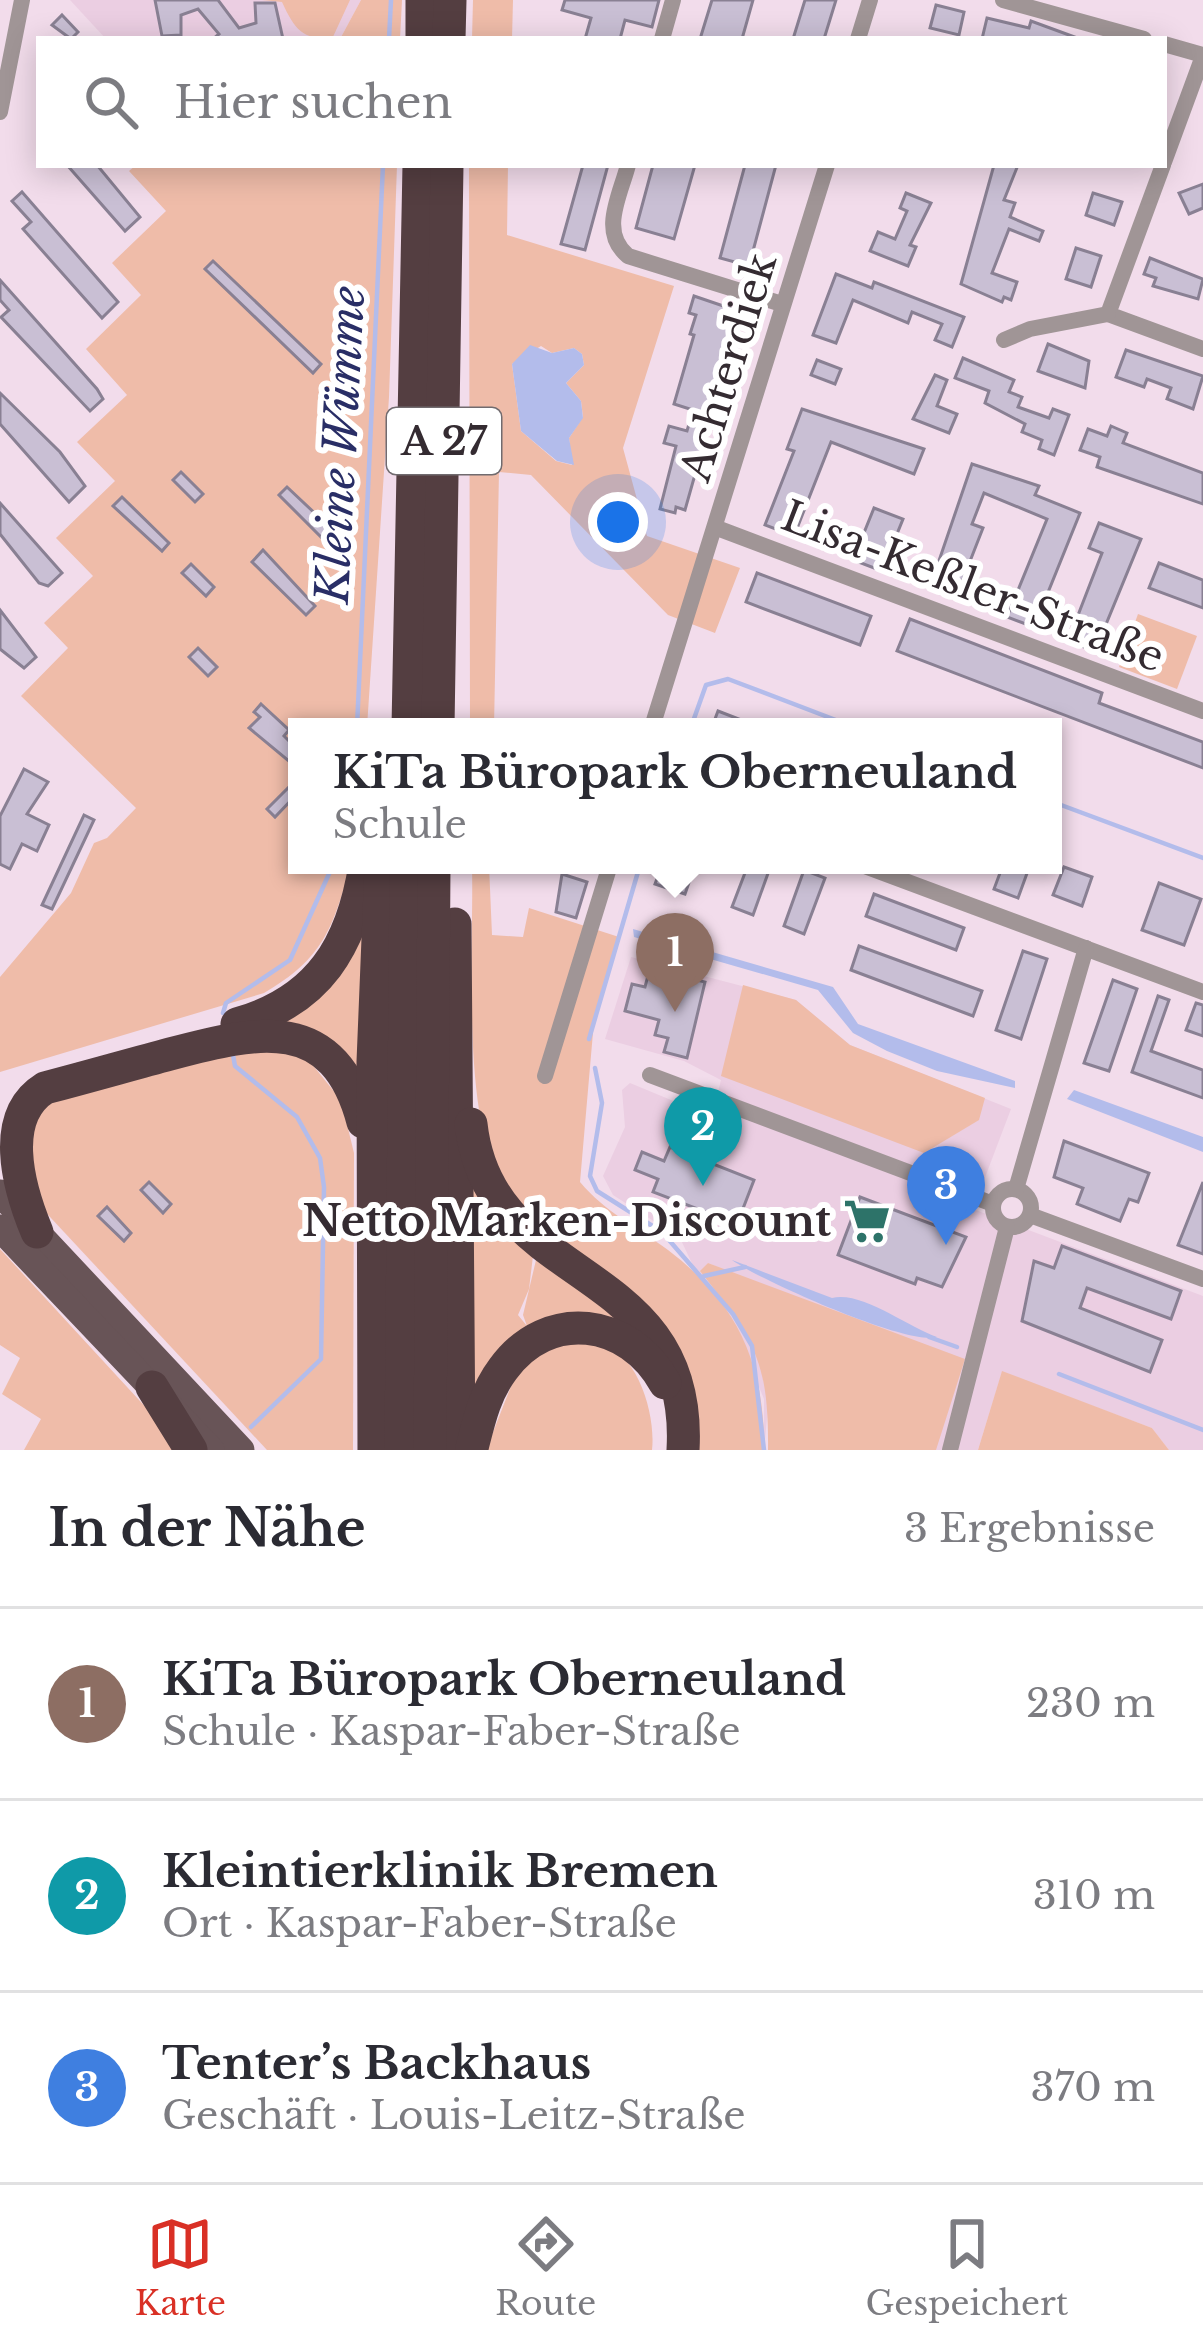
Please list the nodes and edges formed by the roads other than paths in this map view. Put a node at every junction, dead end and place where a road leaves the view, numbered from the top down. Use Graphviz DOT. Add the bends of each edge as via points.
graph roads {
  1 [pos="22,0"];
  2 [pos="422,0"];
  3 [pos="450,0"];
  4 [pos="673,0"];
  5 [pos="870,0"];
  6 [pos="1003,0"];
  7 [pos="422,36"];
  8 [pos="449,36"];
  9 [pos="663,36"];
  10 [pos="859,36"];
  11 [pos="1133,36"];
  12 [pos="1167,45"];
  13 [pos="1203,56"];
  14 [pos="0,112"];
  15 [pos="1167,153"];
  16 [pos="418,168"];
  17 [pos="447,168"];
  18 [pos="627,168"];
  19 [pos="826,168"];
  20 [pos="1162,168"];
  21 [pos="782,304"];
  22 [pos="1108,314"];
  23 [pos="1004,340"];
  24 [pos="1203,349"];
  25 [pos="411,451"];
  26 [pos="717,528"];
  27 [pos="442,632"];
  28 [pos="1203,711"];
  29 [pos="387,718"];
  30 [pos="408,718"];
  31 [pos="438,718"];
  32 [pos="449,718"];
  33 [pos="655,718"];
  34 [pos="363,874"];
  35 [pos="381,874"];
  36 [pos="406,874"];
  37 [pos="434,874"];
  38 [pos="453,874"];
  39 [pos="607,874"];
  40 [pos="886,874"];
  41 [pos="1086,949"];
  42 [pos="1203,992"];
  43 [pos="456,996"];
  44 [pos="650,1075"];
  45 [pos="545,1076"];
  46 [pos="0,1088"];
  47 [pos="372,1159"];
  48 [pos="1016,1189"];
  49 [pos="0,1192"];
  50 [pos="993,1204"];
  51 [pos="1030,1215"];
  52 [pos="1006,1226"];
  53 [pos="0,1228"];
  54 [pos="37,1232"];
  55 [pos="1203,1279"];
  56 [pos="152,1387"];
  57 [pos="191,1450"];
  58 [pos="211,1450"];
  59 [pos="242,1450"];
  60 [pos="374,1450"];
  61 [pos="401,1450"];
  62 [pos="430,1450"];
  63 [pos="460,1450"];
  64 [pos="472,1450"];
  65 [pos="671,1450"];
  66 [pos="683,1450"];
  67 [pos="950,1450"];
  1 -- 14 [label="street"];
  2 -- 7 [label="highway"];
  3 -- 8 [label="highway"];
  4 -- 9 [label="street"];
  5 -- 10 [label="street"];
  6 -- 11 [label="street"];
  12 -- 13 [label="street"];
  13 -- 15 [label="street"];
  16 -- 25 [label="highway, A 27"];
  17 -- 27 [label="highway, A 27"];
  18 -- 21 [label="street" via="610,229 614,245"];
  19 -- 21 [label="street, Achterdiek"];
  20 -- 22 [label="street"];
  21 -- 26 [label="street, Achterdiek"];
  22 -- 23 [label="street"];
  22 -- 24 [label="street"];
  25 -- 29 [label="highway"];
  25 -- 30 [label="highway, A 27"];
  26 -- 28 [label="street, Lisa-Keßler-Straße"];
  26 -- 33 [label="street, Achterdiek"];
  27 -- 31 [label="highway, A 27"];
  27 -- 32 [label="highway"];
  34 -- 46 [label="highway" via="344,943 293,1001"];
  35 -- 47 [label="highway"];
  36 -- 61 [label="highway"];
  37 -- 62 [label="highway"];
  38 -- 43 [label="highway"];
  39 -- 45 [label="street"];
  40 -- 41 [label="street"];
  41 -- 42 [label="street"];
  41 -- 48 [label="street"];
  43 -- 63 [label="highway"];
  43 -- 66 [label="highway" via="472,1139 490,1188 521,1229 628,1306 660,1341 680,1384"];
  44 -- 50 [label="street"];
  47 -- 54 [label="highway" via="357,1102 335,1064 301,1040 248,1034 27,1097 6,1144"];
  47 -- 60 [label="highway"];
  48 -- 50 [label="street"];
  48 -- 51 [label="street" via="1030,1202"];
  49 -- 54 [label="main road"];
  50 -- 52 [label="street"];
  51 -- 52 [label="street"];
  51 -- 55 [label="street"];
  52 -- 67 [label="street"];
  53 -- 56 [label="main road"];
  54 -- 59 [label="main road"];
  56 -- 57 [label="highway"];
  56 -- 58 [label="main road"];
  64 -- 65 [label="highway" via="503,1369 534,1340 570,1326 617,1335 648,1358 669,1395"];
}
